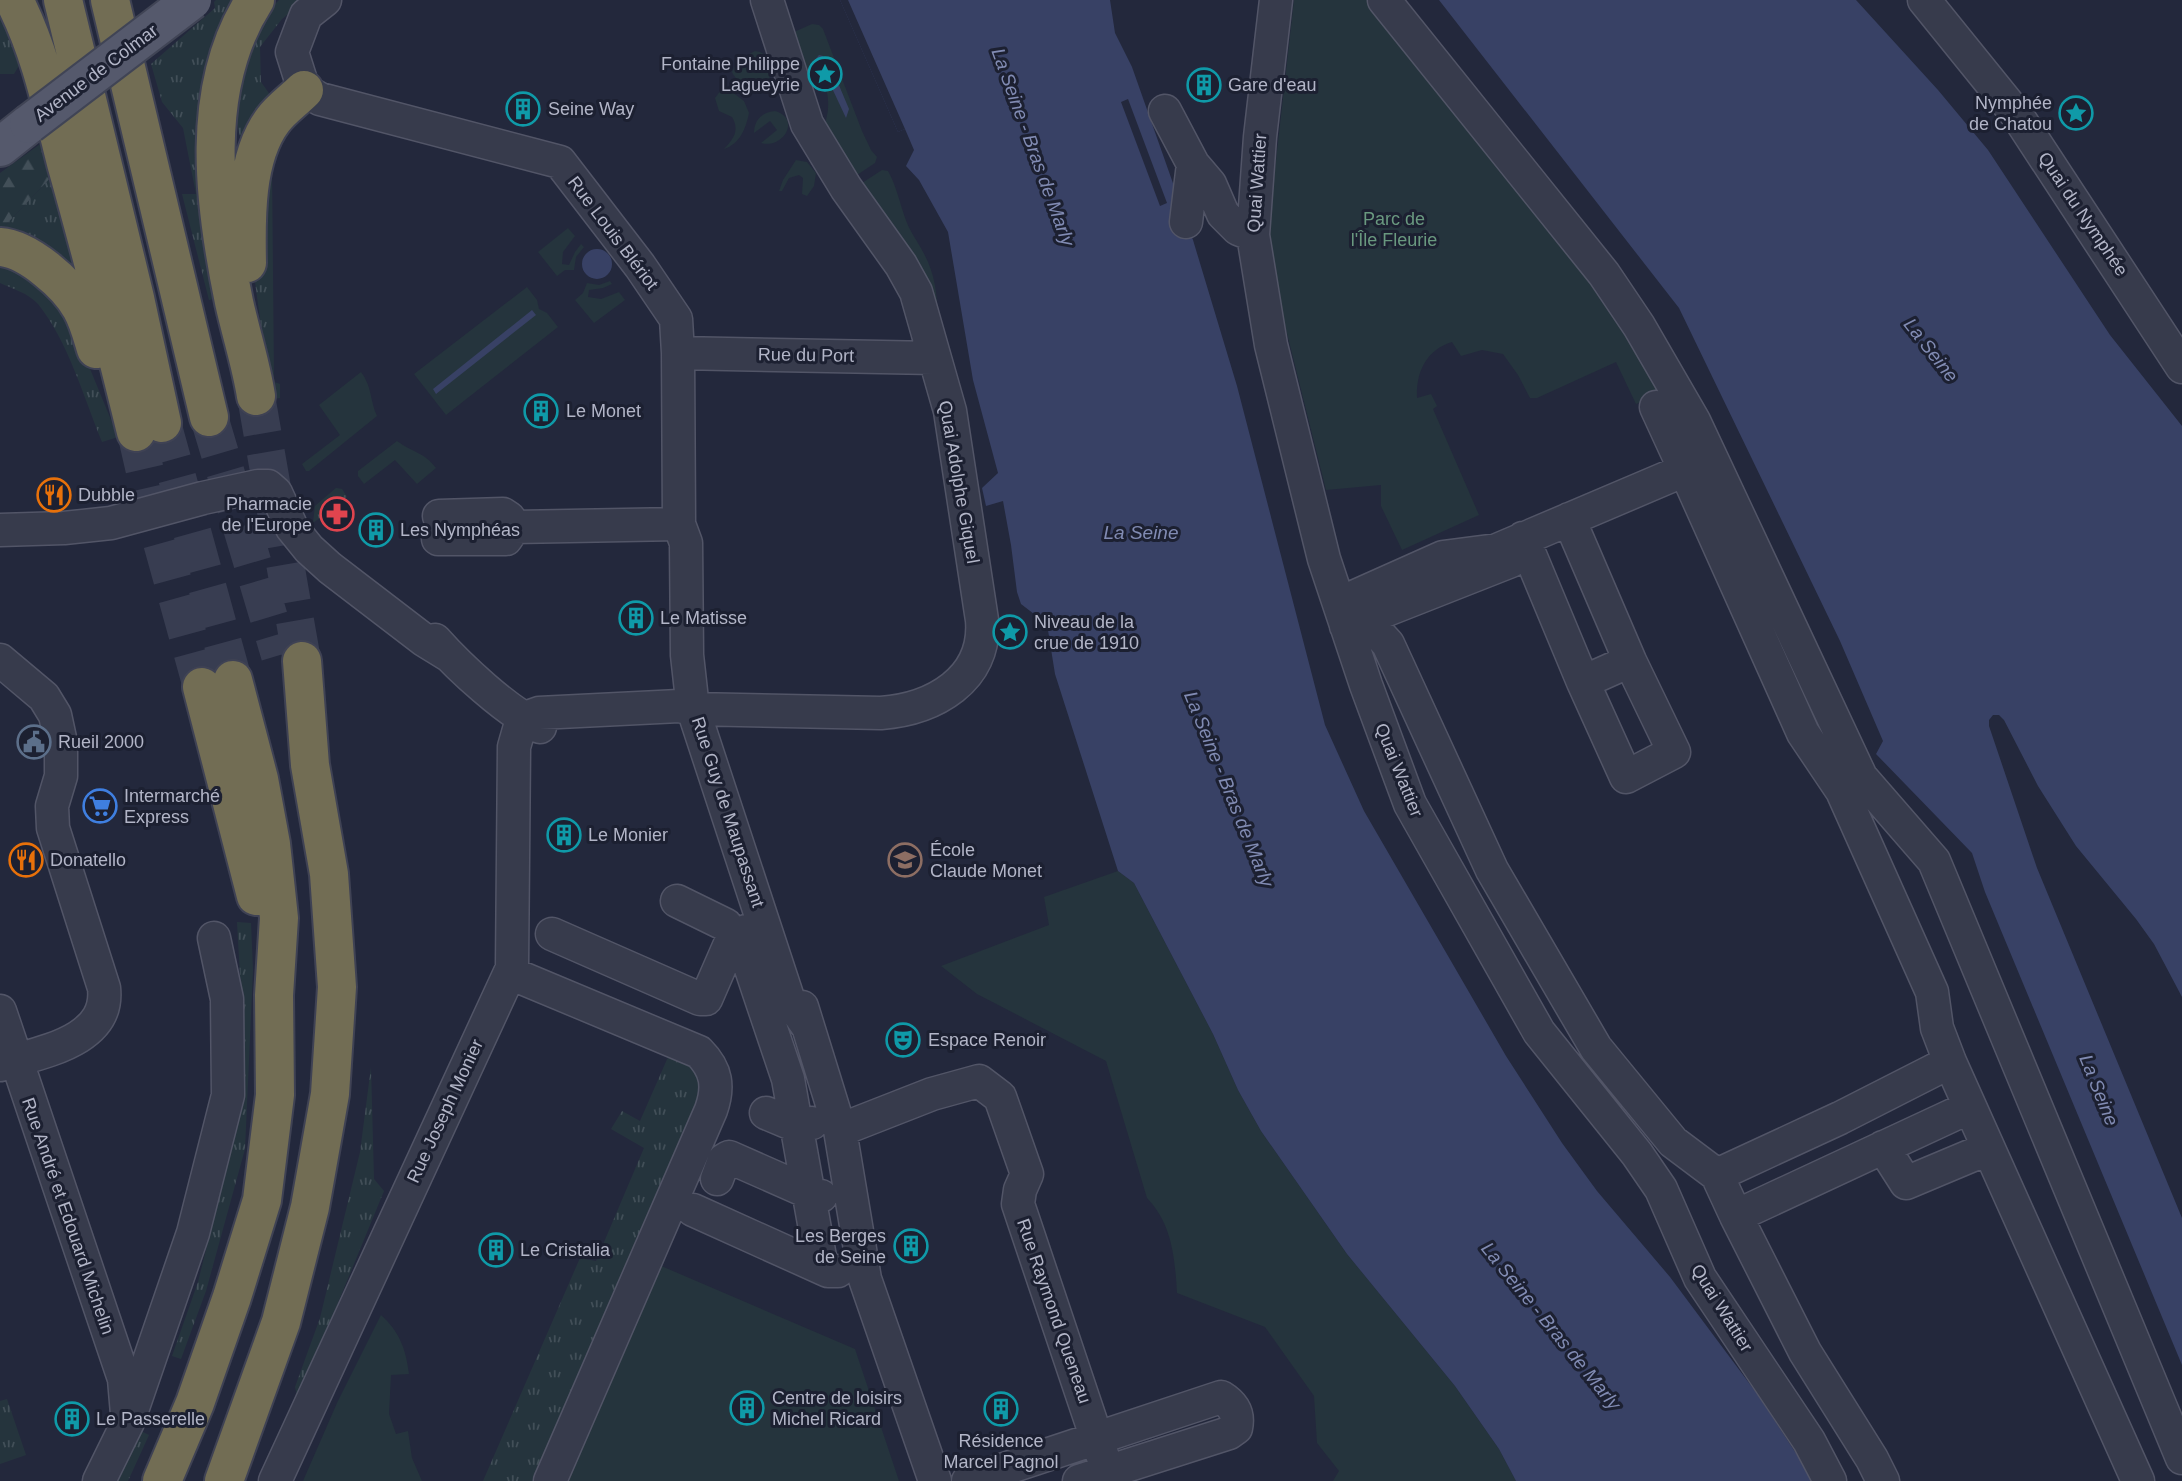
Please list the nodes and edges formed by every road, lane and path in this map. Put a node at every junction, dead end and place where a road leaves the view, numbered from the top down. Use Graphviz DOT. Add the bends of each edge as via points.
graph roads {
  1 [pos="14,0"];
  2 [pos="63,0"];
  3 [pos="110,0"];
  4 [pos="159,0"];
  5 [pos="192,0"];
  6 [pos="255,0"];
  7 [pos="325,0"];
  8 [pos="767,0"];
  9 [pos="1276,0"];
  10 [pos="1384,0"];
  11 [pos="1924,0"];
  12 [pos="304,90"];
  13 [pos="1165,111"];
  14 [pos="13,122"];
  15 [pos="1193,164"];
  16 [pos="1186,222"];
  17 [pos="1253,235"];
  18 [pos="0,247"];
  19 [pos="678,353"];
  20 [pos="934,358"];
  21 [pos="2182,367"];
  22 [pos="1656,407"];
  23 [pos="209,417"];
  24 [pos="143,420"];
  25 [pos="1685,470"];
  26 [pos="1569,519"];
  27 [pos="679,524"];
  28 [pos="439,528"];
  29 [pos="0,530"];
  30 [pos="1526,546"];
  31 [pos="1343,614"];
  32 [pos="0,660"];
  33 [pos="1630,661"];
  34 [pos="293,664"];
  35 [pos="1583,682"];
  36 [pos="218,683"];
  37 [pos="693,709"];
  38 [pos="522,719"];
  39 [pos="677,901"];
  40 [pos="753,927"];
  41 [pos="552,934"];
  42 [pos="214,938"];
  43 [pos="510,973"];
  44 [pos="0,1011"];
  45 [pos="1950,1062"];
  46 [pos="8,1063"];
  47 [pos="1970,1107"];
  48 [pos="766,1113"];
  49 [pos="838,1124"];
  50 [pos="799,1125"];
  51 [pos="1884,1147"];
  52 [pos="1987,1149"];
  53 [pos="1717,1175"];
  54 [pos="717,1179"];
  55 [pos="850,1190"];
  56 [pos="811,1193"];
  57 [pos="693,1210"];
  58 [pos="1735,1216"];
  59 [pos="863,1265"];
  60 [pos="825,1270"];
  61 [pos="128,1422"];
  62 [pos="1097,1438"];
  63 [pos="2182,1458"];
  64 [pos="1099,1478"];
  65 [pos="224,1480"];
  66 [pos="99,1481"];
  67 [pos="162,1481"];
  68 [pos="275,1481"];
  69 [pos="550,1481"];
  70 [pos="935,1481"];
  71 [pos="968,1481"];
  72 [pos="1830,1481"];
  73 [pos="1883,1481"];
  74 [pos="2138,1481"];
  1 -- 24 [label="highway" via="47,90 106,307"];
  2 -- 24 [label="highway" via="135,298"];
  3 -- 23 [label="highway"];
  4 -- 14 [label="main road, Avenue de Colmar"];
  5 -- 14 [label="main road, Avenue de Colmar, bridge"];
  6 -- 12 [label="highway" via="235,39 218,107 215,144 222,236 254,385 246,227 249,186 266,131"];
  7 -- 12 [label="street" via="306,15 292,52"];
  8 -- 20 [label="street, Quai Adolphe Giquel" via="807,124 911,280"];
  9 -- 17 [label="street, Quai Wattier"];
  10 -- 63 [label="street" via="1604,274 1694,421 1861,777 1934,861"];
  11 -- 21 [label="street, Quai du Nymphée" via="2017,115"];
  12 -- 19 [label="street, Rue Louis Blériot" via="320,99 560,162 676,319"];
  13 -- 15 [label="street"];
  15 -- 16 [label="street"];
  15 -- 17 [label="street" via="1210,184 1229,222"];
  17 -- 31 [label="street, Quai Wattier" via="1270,345 1324,559"];
  18 -- 24 [label="highway" via="35,261 61,281 81,308 110,387"];
  19 -- 20 [label="street, Rue du Port"];
  19 -- 27 [label="street, Rue Louis Blériot"];
  20 -- 37 [label="street, Quai Adolphe Giquel" via="950,411 984,633 974,666 939,698 902,712"];
  22 -- 25 [label="street"];
  25 -- 26 [label="street"];
  25 -- 45 [label="street" via="1803,733 1842,791 1932,992 1937,1028"];
  26 -- 30 [label="street"];
  26 -- 33 [label="street"];
  27 -- 28 [label="street" via="514,527 503,514"];
  27 -- 37 [label="street, Rue Louis Blériot" via="671,544 673,684"];
  29 -- 38 [label="street" via="111,523 268,486 299,540 450,656"];
  30 -- 31 [label="street"];
  30 -- 35 [label="street"];
  31 -- 53 [label="street" via="1377,632 1388,644 1492,870 1596,1048 1673,1142"];
  31 -- 72 [label="street, Quai Wattier" via="1410,804 1539,1032 1655,1180 1700,1278 1810,1441"];
  32 -- 46 [label="street" via="44,697 55,715 61,776 52,806 53,828 106,1002 77,1040"];
  33 -- 35 [label="street"];
  33 -- 35 [label="street" via="1674,752 1626,777"];
  34 -- 65 [label="highway" via="329,874 337,987 330,1094 310,1207 281,1322"];
  36 -- 67 [label="highway" via="259,779 271,844 279,918 275,1096 262,1200 195,1403"];
  37 -- 38 [label="street, Quai Adolphe Giquel" via="677,718 541,727"];
  37 -- 40 [label="street, Rue Guy de Maupassant" via="711,731"];
  38 -- 43 [label="street, Rue Joseph Monier" via="514,747"];
  39 -- 40 [label="street" via="726,925"];
  40 -- 41 [label="street" via="706,999"];
  40 -- 49 [label="street, Rue Guy de Maupassant" via="808,1027"];
  40 -- 50 [label="street" via="750,963"];
  42 -- 61 [label="street" via="227,999 228,1095 192,1233"];
  43 -- 68 [label="street, Rue Joseph Monier"];
  43 -- 69 [label="street" via="699,1052 717,1083 711,1110"];
  44 -- 46 [label="street, Rue André et Edouard Michelin"];
  45 -- 47 [label="street"];
  45 -- 53 [label="street"];
  46 -- 61 [label="street, Rue André et Edouard Michelin" via="124,1379"];
  47 -- 51 [label="street"];
  47 -- 52 [label="street"];
  48 -- 50 [label="street"];
  49 -- 50 [label="street"];
  49 -- 55 [label="street, Rue Guy de Maupassant"];
  49 -- 62 [label="street, Rue Raymond Queneau" via="979,1080 1000,1097 1027,1174 1018,1204"];
  50 -- 56 [label="street"];
  51 -- 52 [label="street" via="1906,1183"];
  51 -- 58 [label="street"];
  52 -- 74 [label="street"];
  53 -- 58 [label="street"];
  54 -- 56 [label="street" via="729,1157"];
  55 -- 56 [label="street" via="819,1196"];
  55 -- 59 [label="street, Rue Guy de Maupassant"];
  56 -- 60 [label="street"];
  57 -- 60 [label="street"];
  58 -- 73 [label="street" via="1805,1352"];
  59 -- 60 [label="street"];
  59 -- 70 [label="street, Rue Guy de Maupassant"];
  61 -- 66 [label="street"];
  62 -- 64 [label="street, Rue Raymond Queneau"];
  62 -- 64 [label="street, Rue Raymond Queneau" via="1221,1398 1229,1402 1238,1419 1229,1433"];
  62 -- 71 [label="street"];
}
